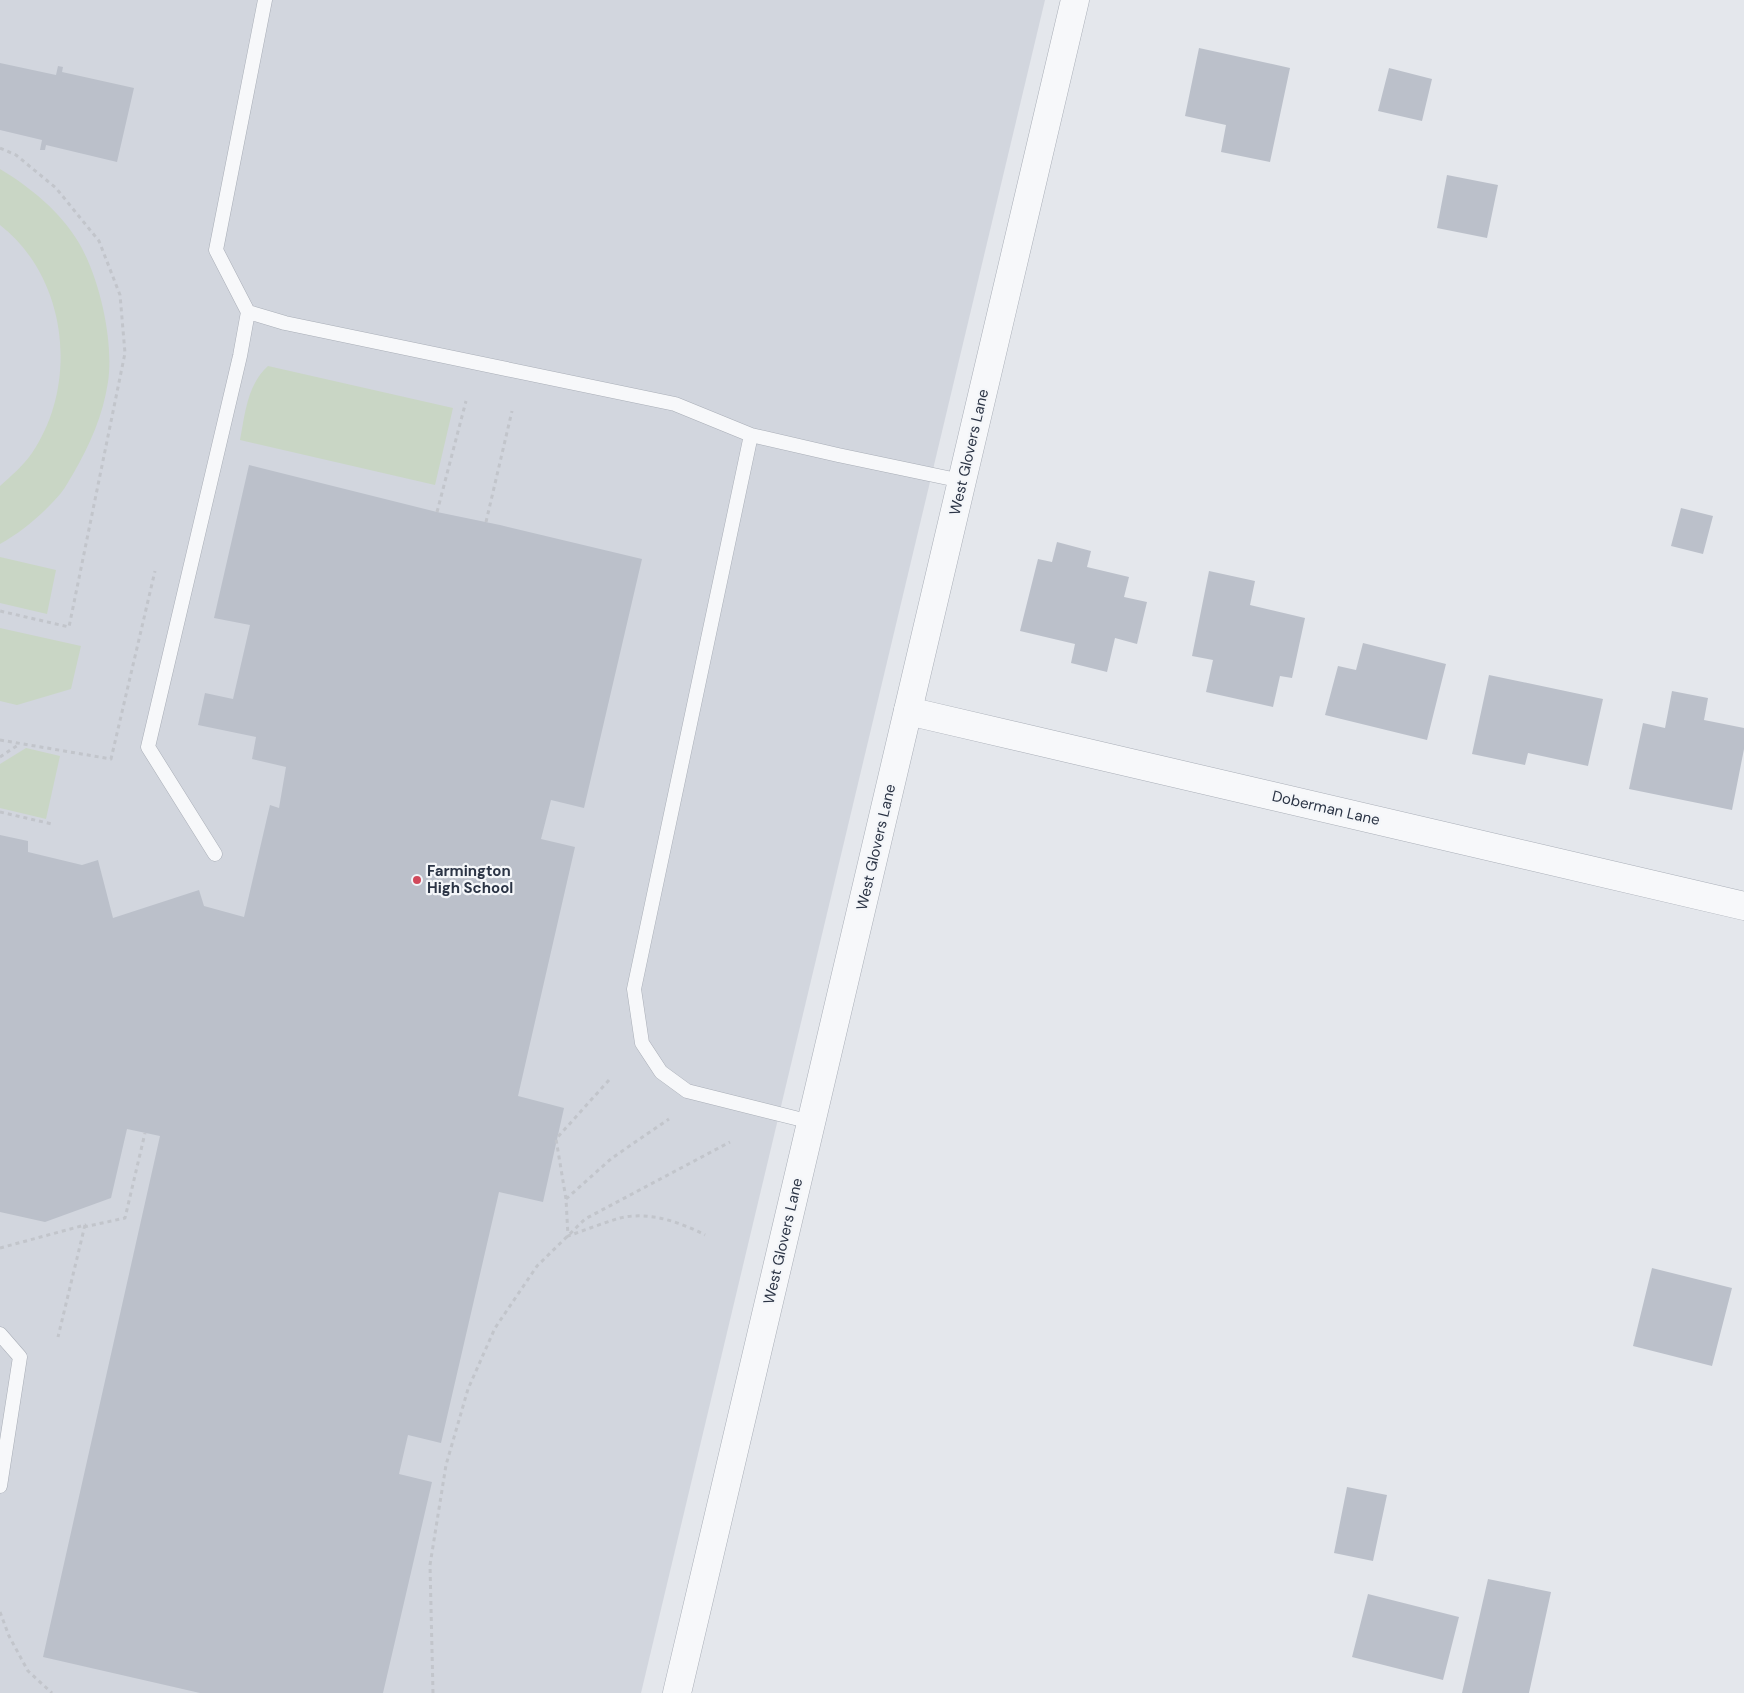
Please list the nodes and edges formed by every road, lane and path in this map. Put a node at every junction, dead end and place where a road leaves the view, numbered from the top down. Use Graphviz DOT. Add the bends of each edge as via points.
graph roads {
  1 [pos="265,0"];
  2 [pos="1075,0"];
  3 [pos="0,148"];
  4 [pos="248,312"];
  5 [pos="466,401"];
  6 [pos="512,411"];
  7 [pos="751,435"];
  8 [pos="962,481"];
  9 [pos="437,512"];
  10 [pos="486,522"];
  11 [pos="155,571"];
  12 [pos="0,611"];
  13 [pos="908,711"];
  14 [pos="0,740"];
  15 [pos="19,744"];
  16 [pos="0,757"];
  17 [pos="0,812"];
  18 [pos="52,824"];
  19 [pos="215,854"];
  20 [pos="1744,906"];
  21 [pos="609,1080"];
  22 [pos="669,1119"];
  23 [pos="811,1122"];
  24 [pos="145,1133"];
  25 [pos="730,1142"];
  26 [pos="566,1199"];
  27 [pos="84,1227"];
  28 [pos="705,1235"];
  29 [pos="568,1236"];
  30 [pos="0,1248"];
  31 [pos="0,1334"];
  32 [pos="58,1336"];
  33 [pos="0,1486"];
  34 [pos="0,1612"];
  35 [pos="52,1693"];
  36 [pos="433,1693"];
  37 [pos="677,1693"];
  1 -- 4 [label="lane" via="216,250"];
  2 -- 8 [label="street, West Glovers Lane"];
  3 -- 12 [label="path" via="16,155 56,188 99,241 120,295 125,353 69,627"];
  4 -- 7 [label="lane" via="294,325 675,404"];
  4 -- 19 [label="lane" via="148,747"];
  5 -- 9 [label="path"];
  6 -- 10 [label="path"];
  7 -- 8 [label="lane"];
  7 -- 23 [label="lane" via="634,990 642,1043 661,1072 688,1091"];
  8 -- 13 [label="street, West Glovers Lane"];
  11 -- 15 [label="path" via="111,759"];
  13 -- 20 [label="street, Doberman Lane"];
  13 -- 23 [label="street, West Glovers Lane"];
  14 -- 15 [label="path"];
  15 -- 16 [label="path"];
  17 -- 18 [label="path"];
  21 -- 26 [label="path" via="556,1139"];
  22 -- 26 [label="path" via="612,1158"];
  23 -- 37 [label="street, West Glovers Lane"];
  24 -- 27 [label="path" via="125,1218"];
  25 -- 29 [label="path" via="585,1219"];
  26 -- 29 [label="path"];
  27 -- 30 [label="path" via="85,1224"];
  27 -- 32 [label="path"];
  28 -- 29 [label="path" via="684,1224 650,1216 621,1218"];
  29 -- 36 [label="path" via="537,1266 495,1328 468,1389 446,1465 430,1565"];
  31 -- 33 [label="lane" via="20,1357"];
  34 -- 35 [label="path" via="28,1671"];
}
